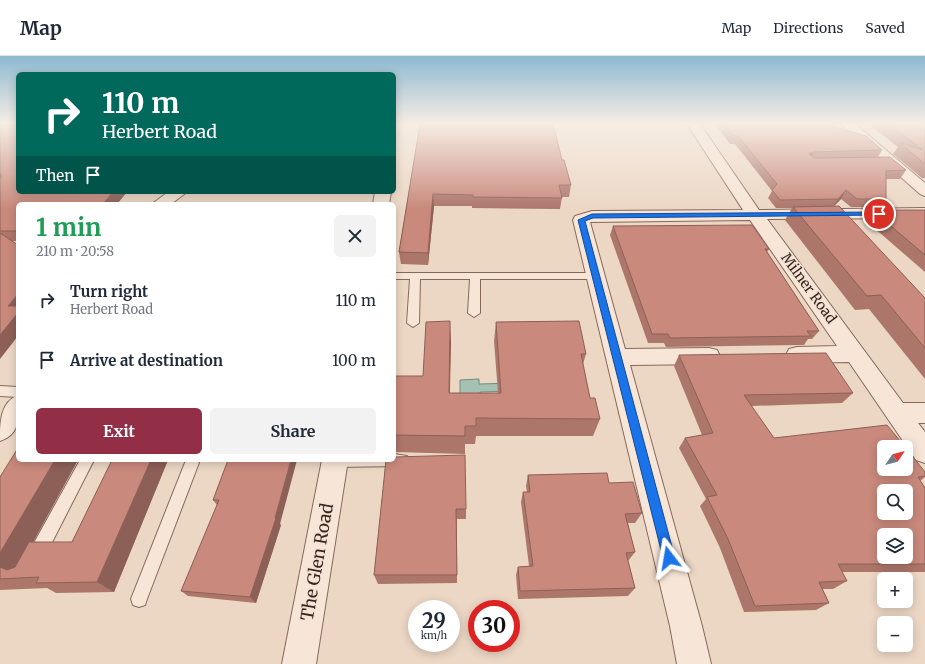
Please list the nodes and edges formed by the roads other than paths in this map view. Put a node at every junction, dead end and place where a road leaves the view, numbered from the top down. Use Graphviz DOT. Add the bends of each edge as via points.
graph roads {
  1 [pos="713,152"];
  2 [pos="875,152"];
  3 [pos="925,191"];
  4 [pos="176,194"];
  5 [pos="163,202"];
  6 [pos="925,213"];
  7 [pos="755,215"];
  8 [pos="396,276"];
  9 [pos="595,276"];
  10 [pos="415,277"];
  11 [pos="475,277"];
  12 [pos="474,313"];
  13 [pos="413,323"];
  14 [pos="856,354"];
  15 [pos="776,355"];
  16 [pos="729,356"];
  17 [pos="616,357"];
  18 [pos="0,391"];
  19 [pos="16,392"];
  20 [pos="16,408"];
  21 [pos="897,413"];
  22 [pos="925,413"];
  23 [pos="0,431"];
  24 [pos="925,452"];
  25 [pos="396,460"];
  26 [pos="416,460"];
  27 [pos="86,462"];
  28 [pos="192,462"];
  29 [pos="335,462"];
  30 [pos="28,571"];
  31 [pos="139,599"];
  32 [pos="299,664"];
  33 [pos="694,664"];
  1 -- 7 [label="street, Milner Road"];
  2 -- 3 [label="street"];
  4 -- 5 [label="street"];
  6 -- 7 [label="street"];
  7 -- 9 [label="street" via="583,218 581,223"];
  7 -- 14 [label="street, Milner Road"];
  8 -- 10 [label="lane"];
  9 -- 11 [label="lane"];
  9 -- 17 [label="street"];
  10 -- 11 [label="lane"];
  10 -- 13 [label="lane"];
  11 -- 12 [label="lane"];
  14 -- 15 [label="street"];
  14 -- 21 [label="street, Milner Road"];
  16 -- 17 [label="street"];
  17 -- 33 [label="street" via="683,611"];
  18 -- 19 [label="lane"];
  20 -- 23 [label="street"];
  21 -- 22 [label="street"];
  21 -- 24 [label="street, Milner Road"];
  25 -- 26 [label="lane"];
  27 -- 30 [label="lane"];
  28 -- 31 [label="lane"];
  29 -- 32 [label="street, The Glen Road"];
}
